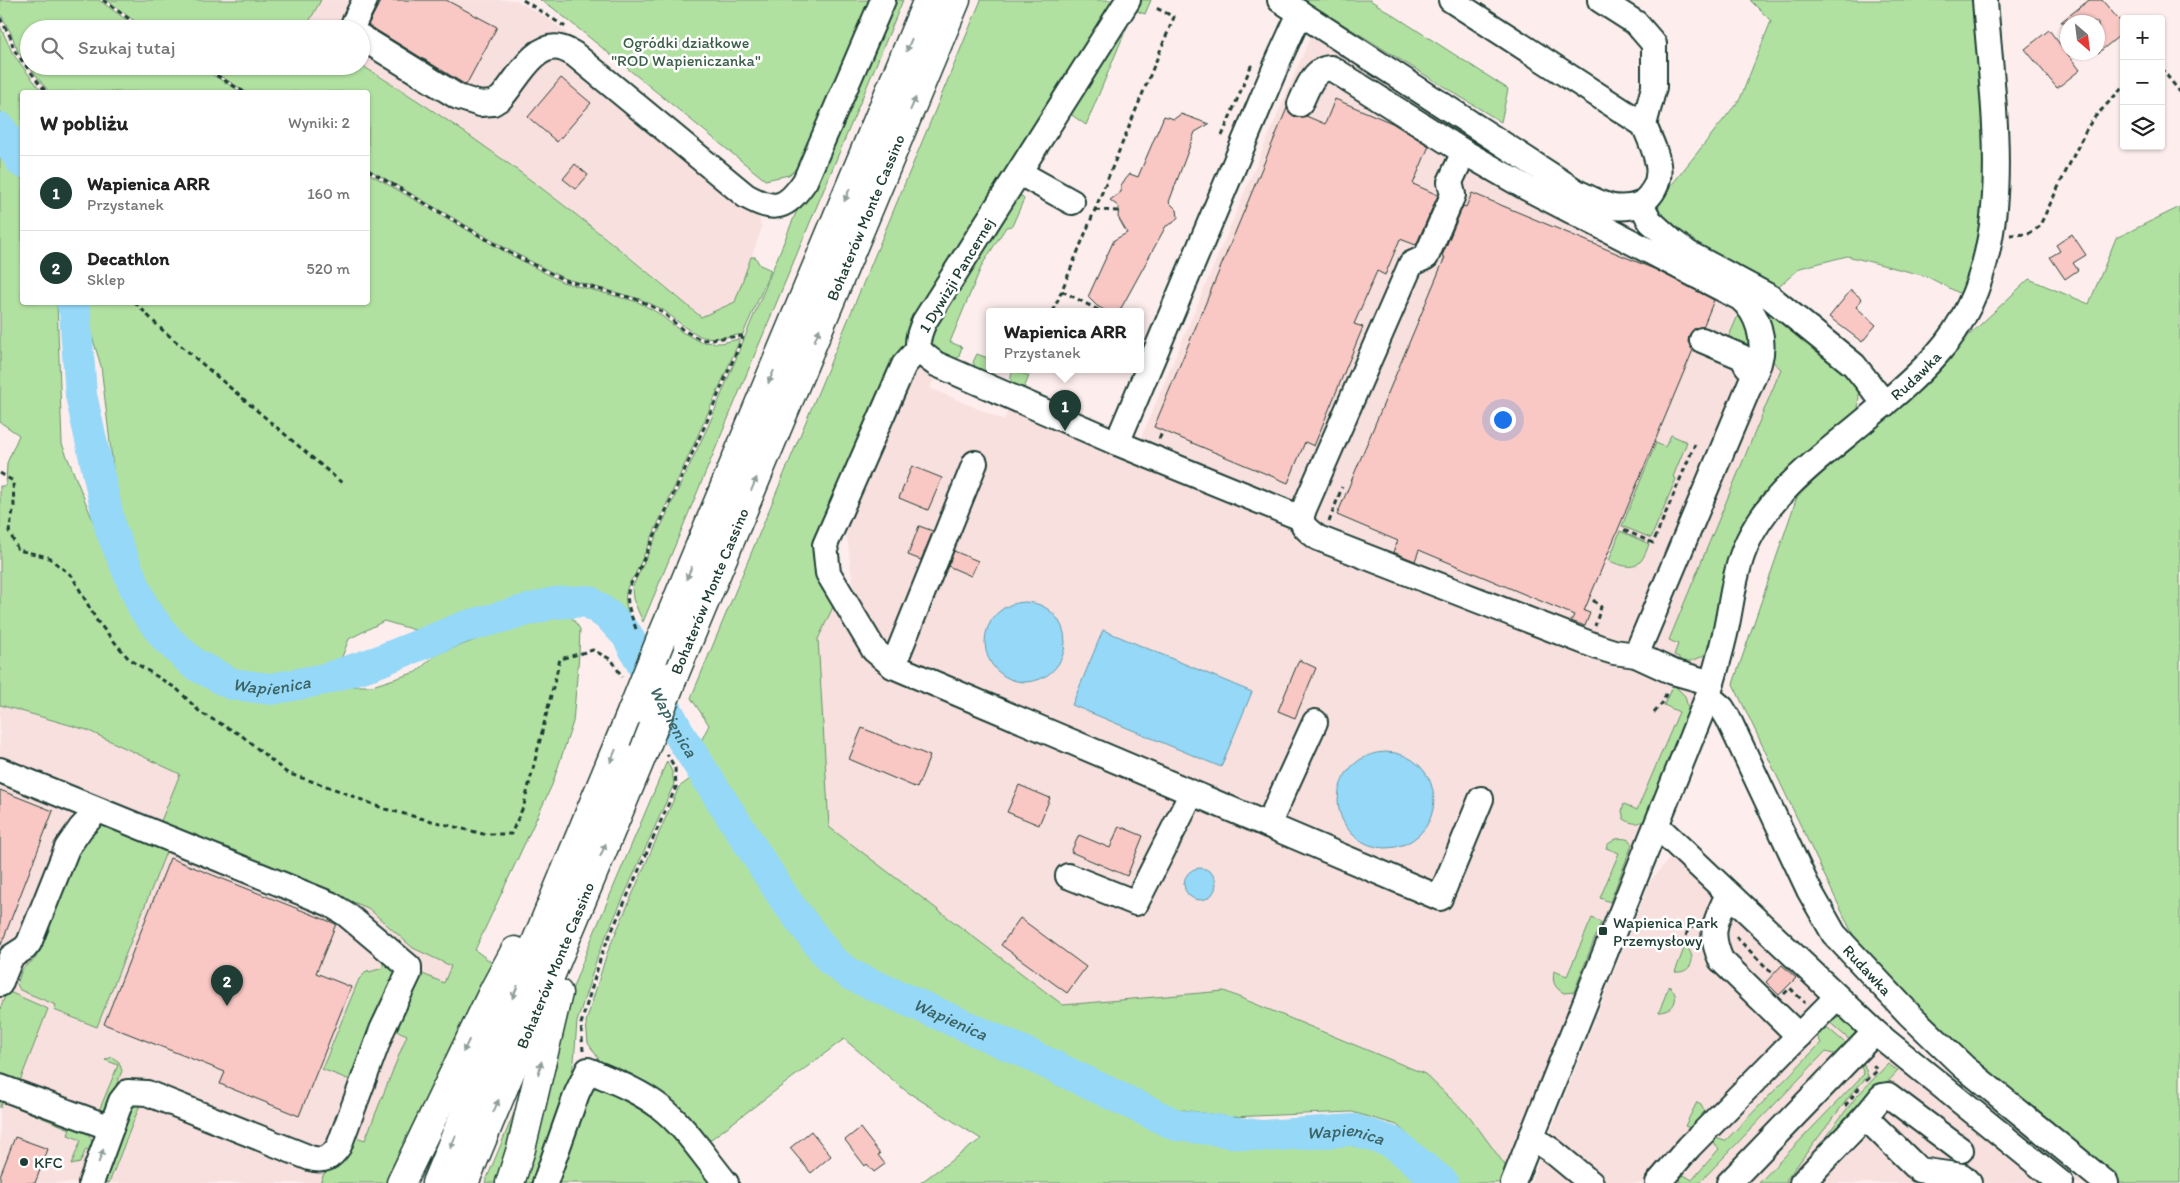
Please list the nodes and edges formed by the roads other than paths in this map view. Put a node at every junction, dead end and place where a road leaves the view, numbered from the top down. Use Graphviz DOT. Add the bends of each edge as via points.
graph roads {
  1 [pos="365,0"];
  2 [pos="882,0"];
  3 [pos="928,0"];
  4 [pos="956,0"];
  5 [pos="1128,0"];
  6 [pos="1280,0"];
  7 [pos="1451,0"];
  8 [pos="1600,0"];
  9 [pos="1985,0"];
  10 [pos="1300,13"];
  11 [pos="355,20"];
  12 [pos="370,43"];
  13 [pos="1300,104"];
  14 [pos="1644,125"];
  15 [pos="1464,152"];
  16 [pos="1020,173"];
  17 [pos="1072,202"];
  18 [pos="1641,204"];
  19 [pos="1702,340"];
  20 [pos="918,349"];
  21 [pos="1756,370"];
  22 [pos="1885,404"];
  23 [pos="1117,443"];
  24 [pos="976,463"];
  25 [pos="1301,518"];
  26 [pos="1636,655"];
  27 [pos="892,666"];
  28 [pos="1710,690"];
  29 [pos="1315,722"];
  30 [pos="0,770"];
  31 [pos="1192,793"];
  32 [pos="1481,799"];
  33 [pos="97,811"];
  34 [pos="1268,825"];
  35 [pos="1657,826"];
  36 [pos="580,834"];
  37 [pos="1068,876"];
  38 [pos="1728,894"];
  39 [pos="584,895"];
  40 [pos="0,984"];
  41 [pos="1837,997"];
  42 [pos="1875,1032"];
  43 [pos="1799,1036"];
  44 [pos="0,1087"];
  45 [pos="1964,1105"];
  46 [pos="1865,1117"];
  47 [pos="111,1128"];
  48 [pos="1531,1137"];
  49 [pos="1961,1150"];
  50 [pos="1965,1180"];
  51 [pos="91,1183"];
  52 [pos="401,1183"];
  53 [pos="436,1183"];
  54 [pos="464,1183"];
  55 [pos="510,1183"];
  56 [pos="545,1183"];
  57 [pos="726,1183"];
  58 [pos="1513,1183"];
  59 [pos="1591,1183"];
  60 [pos="1658,1183"];
  61 [pos="1730,1183"];
  62 [pos="1802,1183"];
  63 [pos="2061,1183"];
  64 [pos="2106,1183"];
  1 -- 11 [label="street"];
  2 -- 12 [label="street" via="804,181 795,196 780,205 764,206 746,196 574,54 559,48 549,48 533,56 501,98 493,103 480,104 458,97"];
  3 -- 36 [label="highway, Bohaterów Monte Cassino, one-way, bridge"];
  39 -- 4 [label="highway, Bohaterów Monte Cassino, one-way, bridge"];
  5 -- 16 [label="street, 1 Dywizji Pancernej"];
  6 -- 10 [label="street"];
  7 -- 14 [label="street"];
  8 -- 14 [label="street" via="1636,23 1654,44 1654,87"];
  9 -- 22 [label="street, Rudawka" via="1996,194 1984,267 1957,327 1938,354"];
  10 -- 18 [label="street" via="1577,192 1614,208 1627,209"];
  10 -- 23 [label="street"];
  13 -- 15 [label="street" via="1315,74 1331,68"];
  14 -- 18 [label="street" via="1658,158 1659,172 1658,185"];
  15 -- 21 [label="street" via="1526,188 1740,298 1754,315 1760,330 1761,356"];
  15 -- 25 [label="street" via="1450,182 1453,195 1426,258 1412,264"];
  16 -- 17 [label="street"];
  16 -- 20 [label="street, 1 Dywizji Pancernej" via="924,322 918,335"];
  18 -- 22 [label="street" via="1650,221 1671,240 1770,296 1854,366"];
  19 -- 21 [label="street" via="1742,357 1747,366"];
  20 -- 23 [label="street, 1 Dywizji Pancernej" via="936,364"];
  20 -- 27 [label="street" via="904,364 826,545 828,573 874,650"];
  21 -- 26 [label="street"];
  22 -- 28 [label="street, Rudawka" via="1790,485 1768,508 1748,540 1739,563"];
  23 -- 25 [label="street, 1 Dywizji Pancernej"];
  24 -- 27 [label="street"];
  25 -- 26 [label="street" via="1305,528 1318,538 1598,647"];
  26 -- 28 [label="street"];
  27 -- 31 [label="street"];
  28 -- 35 [label="street, Rudawka"];
  28 -- 64 [label="street, Rudawka" via="1728,718 1809,890 1834,934 1964,1067"];
  29 -- 34 [label="street"];
  30 -- 33 [label="street"];
  31 -- 34 [label="street"];
  31 -- 37 [label="street" via="1136,903"];
  32 -- 34 [label="street" via="1440,898"];
  33 -- 40 [label="street" via="67,848 28,943 11,957"];
  33 -- 47 [label="street" via="330,904 409,966 409,973 382,1030 338,1146 327,1158 320,1161 310,1158 136,1091 128,1092 121,1101"];
  35 -- 38 [label="street"];
  35 -- 48 [label="street, Rudawka"];
  36 -- 52 [label="highway, one-way" via="494,990"];
  36 -- 53 [label="highway, Bohaterów Monte Cassino, one-way"];
  38 -- 41 [label="street"];
  38 -- 43 [label="street" via="1716,922 1714,945 1721,960"];
  54 -- 39 [label="highway, Bohaterów Monte Cassino, one-way"];
  55 -- 39 [label="highway, one-way"];
  41 -- 42 [label="street"];
  41 -- 43 [label="street"];
  42 -- 45 [label="street"];
  42 -- 61 [label="street"];
  43 -- 60 [label="street" via="1689,1147"];
  44 -- 47 [label="street"];
  45 -- 49 [label="street"];
  45 -- 63 [label="street"];
  46 -- 49 [label="street" via="1882,1096 1888,1094"];
  46 -- 50 [label="street" via="1919,1170"];
  46 -- 62 [label="street"];
  51 -- 47 [label="street, one-way"];
  48 -- 58 [label="street, Rudawka"];
  48 -- 59 [label="street"];
  49 -- 50 [label="street"];
  56 -- 57 [label="street" via="576,1094 588,1070 627,1086 661,1108 681,1127"];
}
